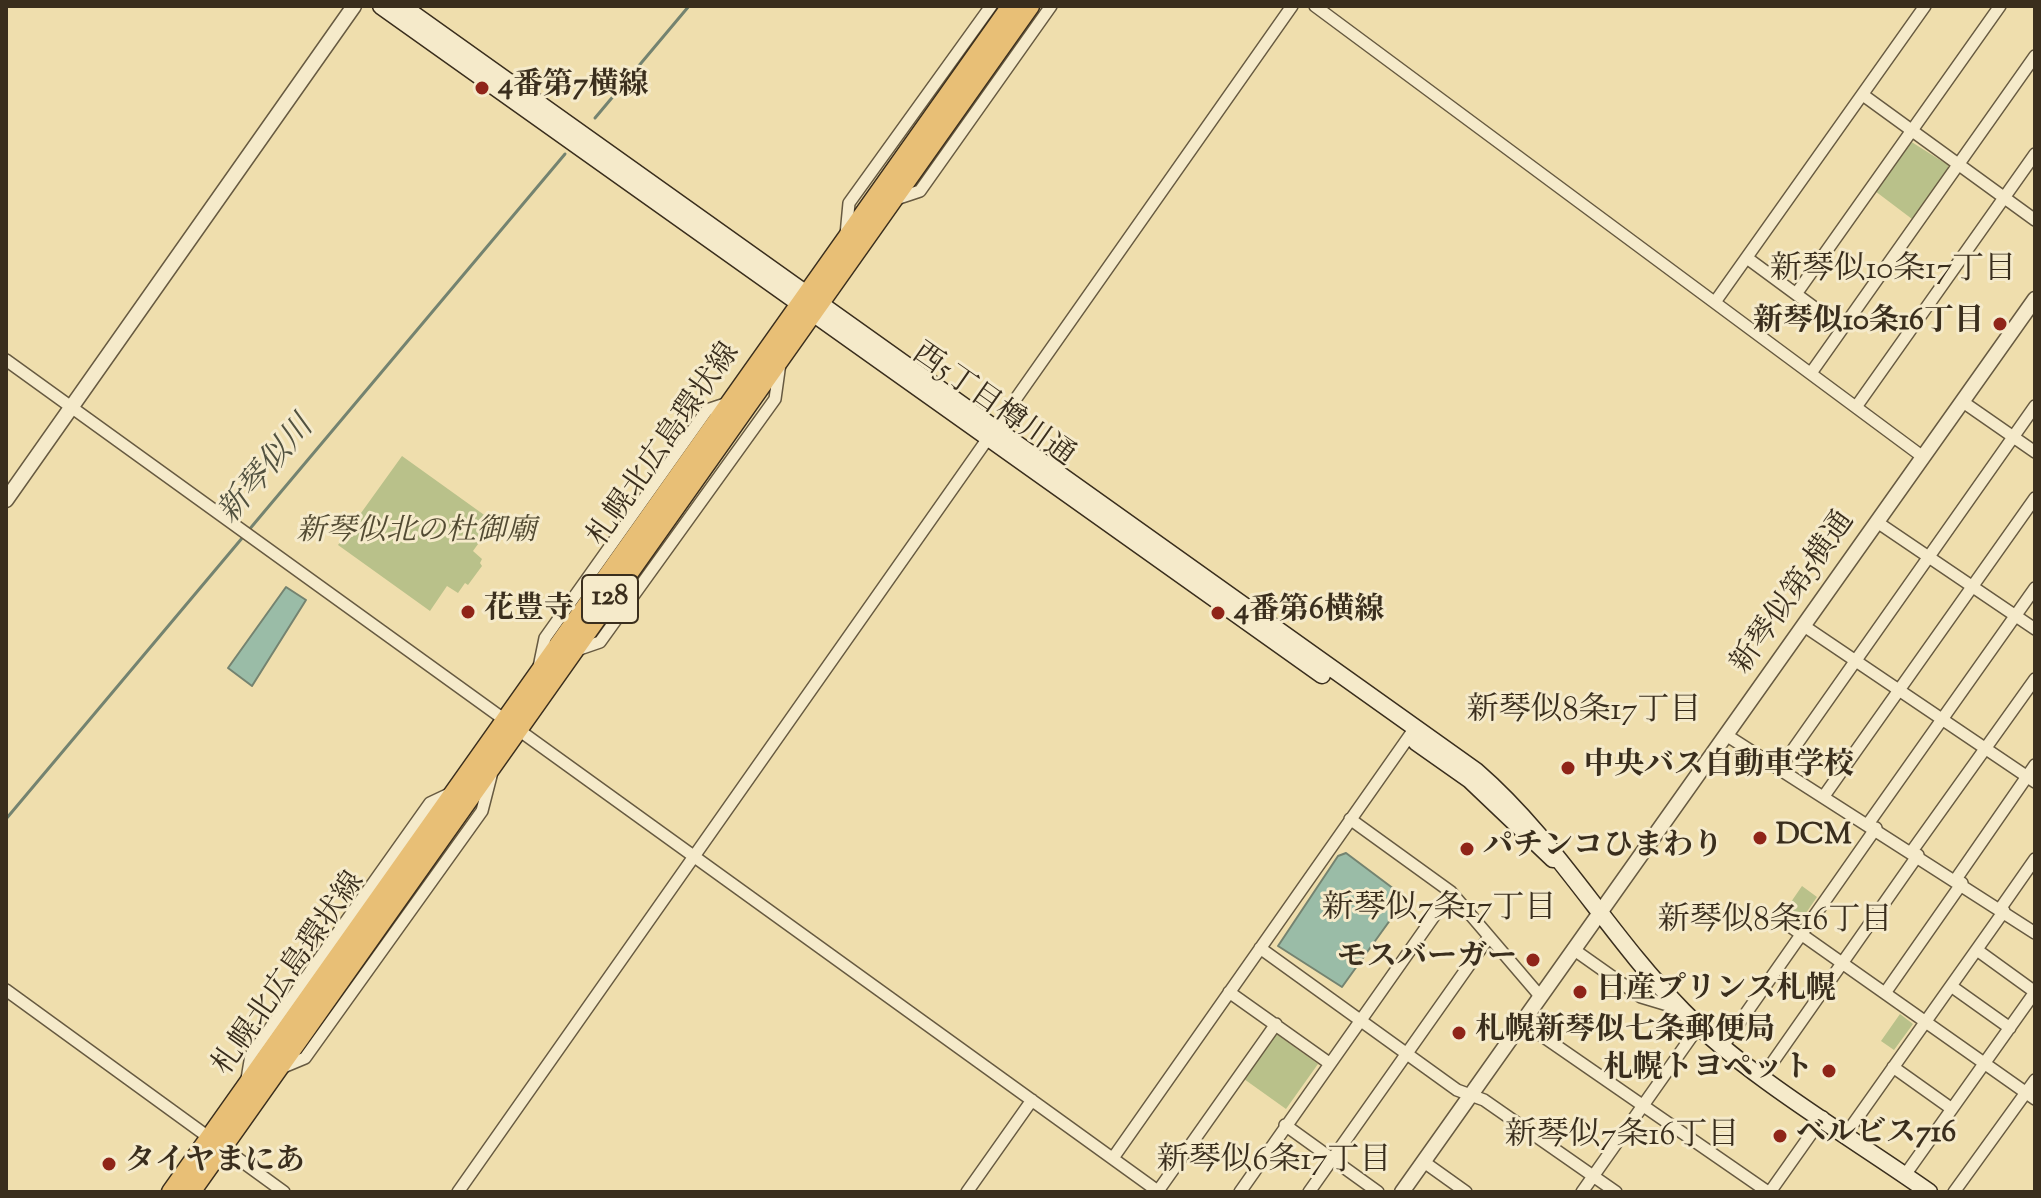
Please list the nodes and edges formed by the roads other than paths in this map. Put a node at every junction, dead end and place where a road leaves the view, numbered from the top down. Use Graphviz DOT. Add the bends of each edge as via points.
graph roads {
  1 [pos="354,6"];
  2 [pos="381,6"];
  3 [pos="402,6"];
  4 [pos="991,6"];
  5 [pos="1011,6"];
  6 [pos="1030,6"];
  7 [pos="1051,6"];
  8 [pos="1292,6"];
  9 [pos="1315,6"];
  10 [pos="1925,6"];
  11 [pos="2000,6"];
  12 [pos="2035,56"];
  13 [pos="1863,95"];
  14 [pos="1912,130"];
  15 [pos="2035,154"];
  16 [pos="1958,164"];
  17 [pos="2004,198"];
  18 [pos="892,200"];
  19 [pos="2035,220"];
  20 [pos="846,240"];
  21 [pos="1747,258"];
  22 [pos="1796,294"];
  23 [pos="2035,299"];
  24 [pos="1715,302"];
  25 [pos="809,306"];
  26 [pos="1842,328"];
  27 [pos="6,360"];
  28 [pos="1811,373"];
  29 [pos="1963,402"];
  30 [pos="2035,406"];
  31 [pos="71,407"];
  32 [pos="1856,407"];
  33 [pos="992,434"];
  34 [pos="2013,437"];
  35 [pos="2035,452"];
  36 [pos="1923,457"];
  37 [pos="2035,498"];
  38 [pos="6,500"];
  39 [pos="1877,522"];
  40 [pos="1930,557"];
  41 [pos="1972,587"];
  42 [pos="2035,588"];
  43 [pos="2015,616"];
  44 [pos="1804,626"];
  45 [pos="2035,629"];
  46 [pos="1856,661"];
  47 [pos="2035,679"];
  48 [pos="1899,689"];
  49 [pos="1943,719"];
  50 [pos="513,724"];
  51 [pos="1412,733"];
  52 [pos="1726,735"];
  53 [pos="1984,750"];
  54 [pos="2035,765"];
  55 [pos="1780,768"];
  56 [pos="2031,779"];
  57 [pos="1824,796"];
  58 [pos="1350,819"];
  59 [pos="1872,826"];
  60 [pos="1915,853"];
  61 [pos="694,856"];
  62 [pos="2035,859"];
  63 [pos="1959,881"];
  64 [pos="1451,892"];
  65 [pos="1599,910"];
  66 [pos="2002,910"];
  67 [pos="1781,920"];
  68 [pos="2035,933"];
  69 [pos="1802,934"];
  70 [pos="1489,937"];
  71 [pos="1260,948"];
  72 [pos="1573,949"];
  73 [pos="1977,950"];
  74 [pos="1842,963"];
  75 [pos="1951,986"];
  76 [pos="6,990"];
  77 [pos="1229,992"];
  78 [pos="2035,992"];
  79 [pos="1885,993"];
  80 [pos="1540,996"];
  81 [pos="1681,1009"];
  82 [pos="1362,1021"];
  83 [pos="1522,1022"];
  84 [pos="1926,1022"];
  85 [pos="1276,1024"];
  86 [pos="1699,1026"];
  87 [pos="2010,1028"];
  88 [pos="1723,1046"];
  89 [pos="1408,1054"];
  90 [pos="1329,1063"];
  91 [pos="1985,1063"];
  92 [pos="1893,1067"];
  93 [pos="1763,1076"];
  94 [pos="2035,1080"];
  95 [pos="1471,1095"];
  96 [pos="2030,1095"];
  97 [pos="1032,1100"];
  98 [pos="1644,1106"];
  99 [pos="1952,1109"];
  100 [pos="1823,1117"];
  101 [pos="1285,1125"];
  102 [pos="1846,1134"];
  103 [pos="216,1143"];
  104 [pos="1113,1158"];
  105 [pos="1333,1158"];
  106 [pos="1424,1162"];
  107 [pos="1905,1175"];
  108 [pos="1593,1176"];
  109 [pos="193,1190"];
  110 [pos="171,1192"];
  111 [pos="284,1192"];
  112 [pos="458,1192"];
  113 [pos="967,1192"];
  114 [pos="1158,1192"];
  115 [pos="1240,1192"];
  116 [pos="1309,1192"];
  117 [pos="1378,1192"];
  118 [pos="1402,1192"];
  119 [pos="1466,1192"];
  120 [pos="1582,1192"];
  121 [pos="1616,1192"];
  122 [pos="1769,1192"];
  123 [pos="1929,1192"];
  124 [pos="1954,1192"];
  1 -- 31 [label="street"];
  2 -- 25 [label="main road, 西5丁目樽川通"];
  3 -- 25 [label="main road, 西5丁目樽川通"];
  4 -- 20 [label="street" via="849,203"];
  5 -- 20 [label="main road, 札幌北広島環状線 / 128"];
  6 -- 18 [label="main road, 札幌北広島環状線 / 128"];
  7 -- 18 [label="street" via="920,191"];
  8 -- 33 [label="street"];
  9 -- 24 [label="street"];
  10 -- 13 [label="street"];
  11 -- 14 [label="street"];
  12 -- 16 [label="street"];
  13 -- 14 [label="street"];
  13 -- 21 [label="street"];
  14 -- 16 [label="street"];
  14 -- 22 [label="street"];
  15 -- 17 [label="street"];
  16 -- 17 [label="street"];
  16 -- 26 [label="street"];
  17 -- 19 [label="street"];
  17 -- 32 [label="street"];
  18 -- 25 [label="main road, 札幌北広島環状線 / 128"];
  20 -- 25 [label="main road, 札幌北広島環状線 / 128"];
  21 -- 22 [label="street"];
  21 -- 24 [label="street"];
  22 -- 26 [label="street"];
  23 -- 29 [label="street, 新琴似第5横通"];
  24 -- 28 [label="street"];
  25 -- 33 [label="main road, 西5丁目樽川通"];
  25 -- 50 [label="main road, 札幌北広島環状線 / 128" via="780,359 573,652"];
  25 -- 50 [label="main road, 札幌北広島環状線 / 128" via="731,402 538,675"];
  26 -- 28 [label="street"];
  27 -- 31 [label="street"];
  28 -- 32 [label="street"];
  29 -- 34 [label="street"];
  29 -- 36 [label="street, 新琴似第5横通"];
  30 -- 34 [label="street"];
  31 -- 38 [label="street"];
  31 -- 50 [label="street"];
  32 -- 36 [label="street"];
  33 -- 51 [label="main road, 西5丁目樽川通"];
  33 -- 61 [label="street"];
  34 -- 35 [label="street"];
  34 -- 40 [label="street"];
  36 -- 39 [label="street, 新琴似第5横通"];
  37 -- 41 [label="street"];
  39 -- 40 [label="street"];
  39 -- 44 [label="street, 新琴似第5横通"];
  40 -- 41 [label="street"];
  40 -- 46 [label="street"];
  41 -- 43 [label="street"];
  41 -- 48 [label="street"];
  42 -- 43 [label="street"];
  43 -- 45 [label="street"];
  43 -- 49 [label="street"];
  44 -- 46 [label="street"];
  44 -- 52 [label="street, 新琴似第5横通"];
  46 -- 48 [label="street"];
  46 -- 55 [label="street"];
  47 -- 53 [label="street"];
  48 -- 49 [label="street"];
  48 -- 57 [label="street"];
  49 -- 53 [label="street"];
  49 -- 59 [label="street"];
  50 -- 61 [label="street"];
  50 -- 103 [label="main road, 札幌北広島環状線 / 128" via="456,791 246,1088"];
  50 -- 103 [label="main road, 札幌北広島環状線 / 128" via="494,764 278,1069"];
  51 -- 58 [label="street"];
  51 -- 65 [label="main road, 西5丁目樽川通" via="1561,865"];
  52 -- 55 [label="street"];
  52 -- 65 [label="street, 新琴似第5横通"];
  53 -- 56 [label="street"];
  53 -- 60 [label="street"];
  54 -- 56 [label="street"];
  55 -- 57 [label="street"];
  56 -- 63 [label="street"];
  57 -- 59 [label="street"];
  58 -- 64 [label="street"];
  58 -- 71 [label="street"];
  59 -- 60 [label="street"];
  59 -- 69 [label="street"];
  60 -- 63 [label="street"];
  60 -- 74 [label="street"];
  61 -- 97 [label="street"];
  61 -- 112 [label="street"];
  62 -- 66 [label="street"];
  63 -- 66 [label="street"];
  63 -- 79 [label="street"];
  64 -- 70 [label="street"];
  64 -- 82 [label="street"];
  65 -- 72 [label="street, 新琴似第5横通"];
  65 -- 81 [label="main road, 西5丁目樽川通"];
  66 -- 68 [label="street"];
  66 -- 73 [label="street"];
  67 -- 69 [label="street"];
  69 -- 74 [label="street"];
  69 -- 88 [label="street"];
  70 -- 80 [label="street"];
  70 -- 89 [label="street"];
  71 -- 77 [label="street"];
  71 -- 82 [label="street"];
  72 -- 80 [label="street, 新琴似第5横通"];
  72 -- 81 [label="street" via="1641,997"];
  73 -- 75 [label="street"];
  73 -- 78 [label="street"];
  74 -- 79 [label="street"];
  74 -- 93 [label="street"];
  75 -- 84 [label="street"];
  75 -- 87 [label="street"];
  76 -- 103 [label="street"];
  77 -- 85 [label="street"];
  77 -- 104 [label="street"];
  78 -- 87 [label="street"];
  79 -- 84 [label="street"];
  80 -- 83 [label="street, 新琴似第5横通"];
  81 -- 86 [label="main road, 西5丁目樽川通"];
  82 -- 89 [label="street"];
  82 -- 90 [label="street"];
  83 -- 95 [label="street, 新琴似第5横通"];
  83 -- 98 [label="street"];
  84 -- 91 [label="street"];
  84 -- 92 [label="street"];
  85 -- 90 [label="street"];
  85 -- 114 [label="street"];
  86 -- 88 [label="main road, 西5丁目樽川通"];
  86 -- 98 [label="street"];
  87 -- 91 [label="street"];
  88 -- 93 [label="main road, 西5丁目樽川通"];
  89 -- 95 [label="street"];
  89 -- 105 [label="street"];
  90 -- 101 [label="street"];
  91 -- 96 [label="street"];
  91 -- 99 [label="street"];
  92 -- 99 [label="street"];
  92 -- 102 [label="street"];
  93 -- 100 [label="main road, 西5丁目樽川通"];
  94 -- 96 [label="street"];
  95 -- 106 [label="street, 新琴似第5横通"];
  95 -- 108 [label="street"];
  96 -- 124 [label="street"];
  97 -- 104 [label="street"];
  97 -- 113 [label="street"];
  98 -- 108 [label="street"];
  98 -- 122 [label="street"];
  99 -- 107 [label="street"];
  100 -- 102 [label="main road, 西5丁目樽川通"];
  100 -- 122 [label="street"];
  101 -- 105 [label="street"];
  101 -- 115 [label="street"];
  102 -- 107 [label="main road, 西5丁目樽川通"];
  103 -- 109 [label="main road, 札幌北広島環状線 / 128"];
  103 -- 110 [label="main road, 札幌北広島環状線 / 128"];
  103 -- 111 [label="street"];
  104 -- 114 [label="street"];
  105 -- 116 [label="street"];
  105 -- 117 [label="street"];
  106 -- 118 [label="street, 新琴似第5横通"];
  106 -- 119 [label="street"];
  107 -- 123 [label="main road, 西5丁目樽川通"];
  108 -- 120 [label="street"];
  108 -- 121 [label="street"];
}
